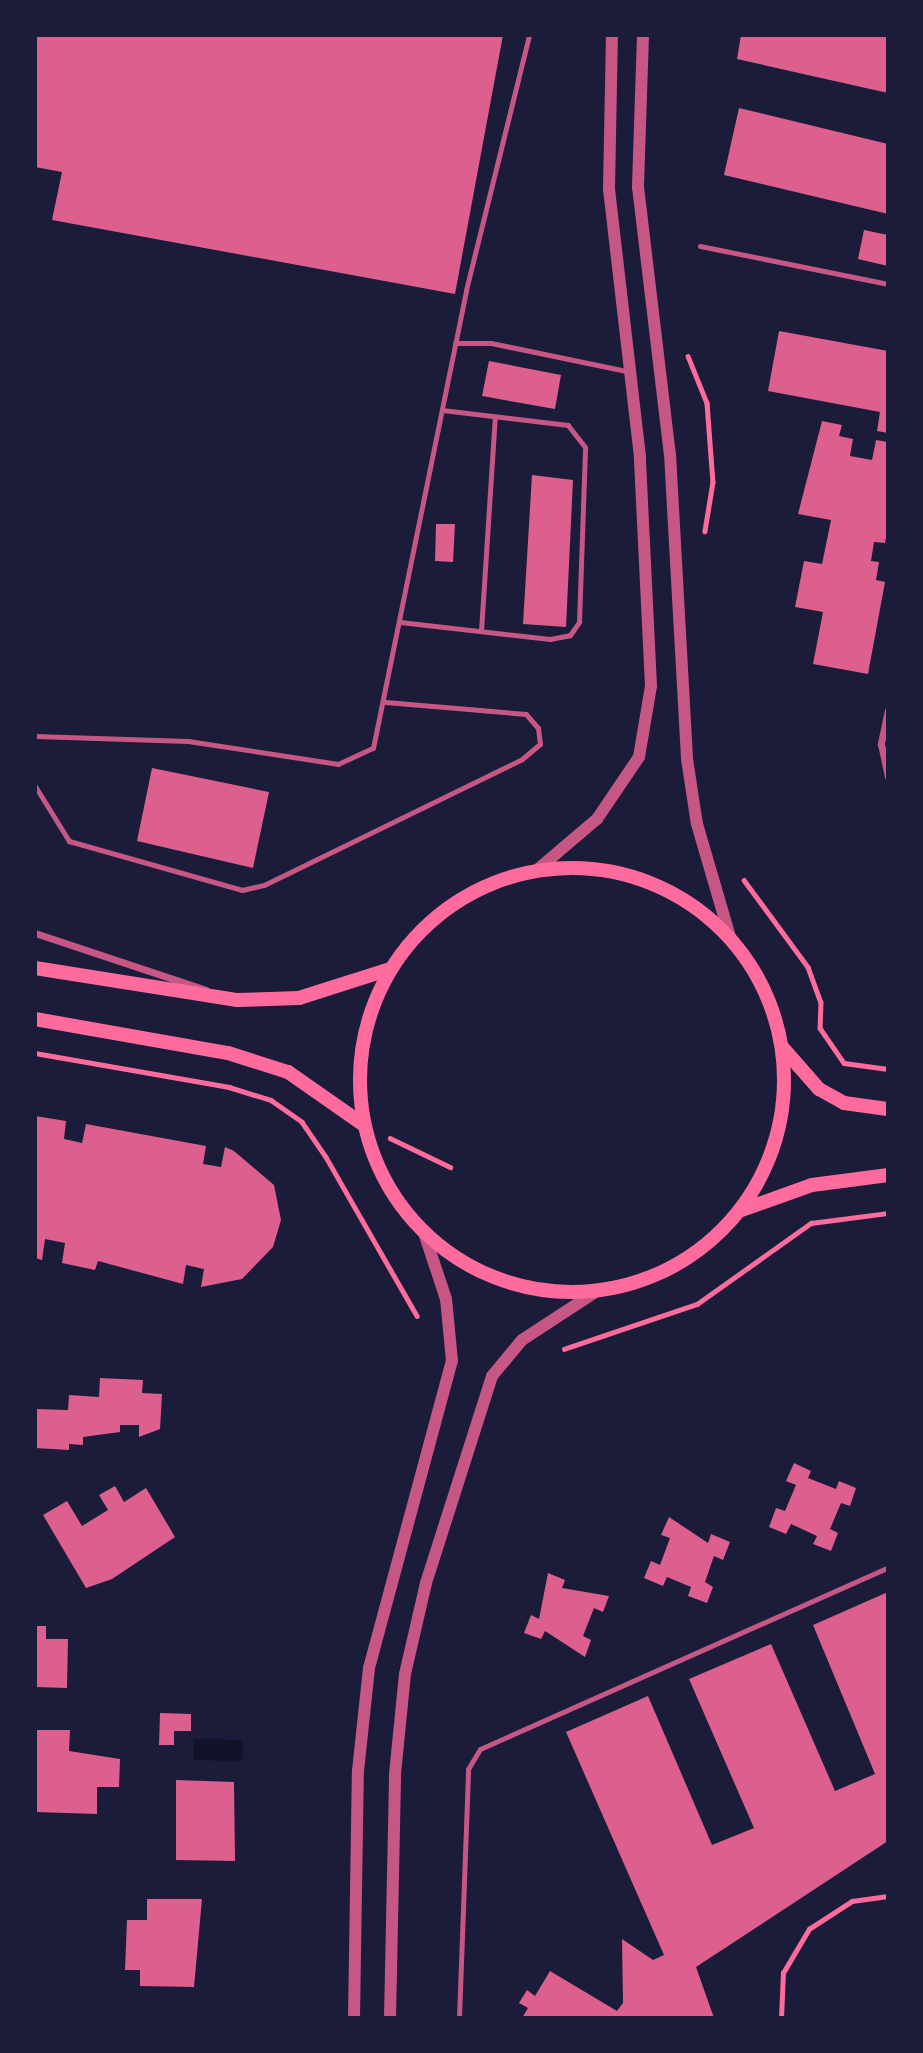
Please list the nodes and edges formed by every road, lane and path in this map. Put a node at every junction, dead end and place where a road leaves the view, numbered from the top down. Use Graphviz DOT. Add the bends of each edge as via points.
graph roads {
  1 [pos="529,35"];
  2 [pos="643,35"];
  3 [pos="610,36"];
  4 [pos="700,246"];
  5 [pos="888,285"];
  6 [pos="454,343"];
  7 [pos="684,347"];
  8 [pos="631,372"];
  9 [pos="442,410"];
  10 [pos="495,417"];
  11 [pos="704,535"];
  12 [pos="400,622"];
  13 [pos="481,631"];
  14 [pos="386,702"];
  15 [pos="888,710"];
  16 [pos="35,736"];
  17 [pos="888,776"];
  18 [pos="35,786"];
  19 [pos="739,865"];
  20 [pos="537,870"];
  21 [pos="35,933"];
  22 [pos="730,937"];
  23 [pos="35,968"];
  24 [pos="390,969"];
  25 [pos="237,1000"];
  26 [pos="35,1019"];
  27 [pos="782,1047"];
  28 [pos="35,1052"];
  29 [pos="888,1069"];
  30 [pos="888,1109"];
  31 [pos="364,1125"];
  32 [pos="450,1167"];
  33 [pos="888,1175"];
  34 [pos="739,1211"];
  35 [pos="888,1213"];
  36 [pos="424,1233"];
  37 [pos="597,1291"];
  38 [pos="418,1326"];
  39 [pos="553,1355"];
  40 [pos="888,1567"];
  41 [pos="888,1896"];
  42 [pos="354,2018"];
  43 [pos="390,2018"];
  44 [pos="459,2018"];
  45 [pos="781,2018"];
  1 -- 6 [label="lane"];
  2 -- 22 [label="street" via="638,187 670,454 687,759 697,824"];
  3 -- 8 [label="street" via="609,189"];
  4 -- 5 [label="lane"];
  6 -- 8 [label="lane" via="491,343"];
  6 -- 9 [label="lane"];
  7 -- 11 [label="path" via="707,403 713,482"];
  8 -- 20 [label="street" via="651,686 639,757 597,819"];
  9 -- 10 [label="lane"];
  9 -- 12 [label="lane"];
  10 -- 13 [label="lane"];
  10 -- 13 [label="lane" via="568,425 585,447 579,622 570,635 550,639"];
  12 -- 13 [label="lane"];
  12 -- 14 [label="lane"];
  14 -- 16 [label="lane" via="373,748 338,764 188,741"];
  14 -- 18 [label="lane" via="526,714 538,728 540,744 522,759 276,879 242,890 69,841"];
  15 -- 17 [label="street" via="881,744"];
  19 -- 29 [label="path" via="808,967 821,1002 820,1028 844,1063"];
  20 -- 22 [label="main road" via="590,868 642,879 689,902"];
  20 -- 24 [label="main road" via="479,889 429,922"];
  21 -- 25 [label="street"];
  22 -- 27 [label="main road" via="764,988"];
  23 -- 25 [label="main road"];
  24 -- 25 [label="main road" via="299,998"];
  24 -- 31 [label="main road" via="368,1018 359,1072"];
  26 -- 31 [label="main road" via="229,1053 288,1072"];
  27 -- 30 [label="main road" via="819,1089 844,1103"];
  27 -- 34 [label="main road" via="783,1106 768,1161"];
  28 -- 38 [label="path" via="229,1087 271,1100 302,1122 396,1269"];
  31 -- 32 [label="path"];
  31 -- 36 [label="main road" via="376,1165"];
  33 -- 34 [label="main road" via="812,1185"];
  34 -- 37 [label="main road" via="676,1265"];
  35 -- 39 [label="path" via="811,1223 696,1304"];
  36 -- 37 [label="main road" via="461,1261 504,1282 550,1291"];
  36 -- 42 [label="street" via="446,1298 452,1361 369,1668 358,1771"];
  37 -- 43 [label="street" via="522,1340 492,1376 426,1583 405,1674 395,1774"];
  40 -- 44 [label="lane" via="480,1749 468,1769"];
  41 -- 45 [label="path" via="852,1901 809,1929 783,1973"];
}
